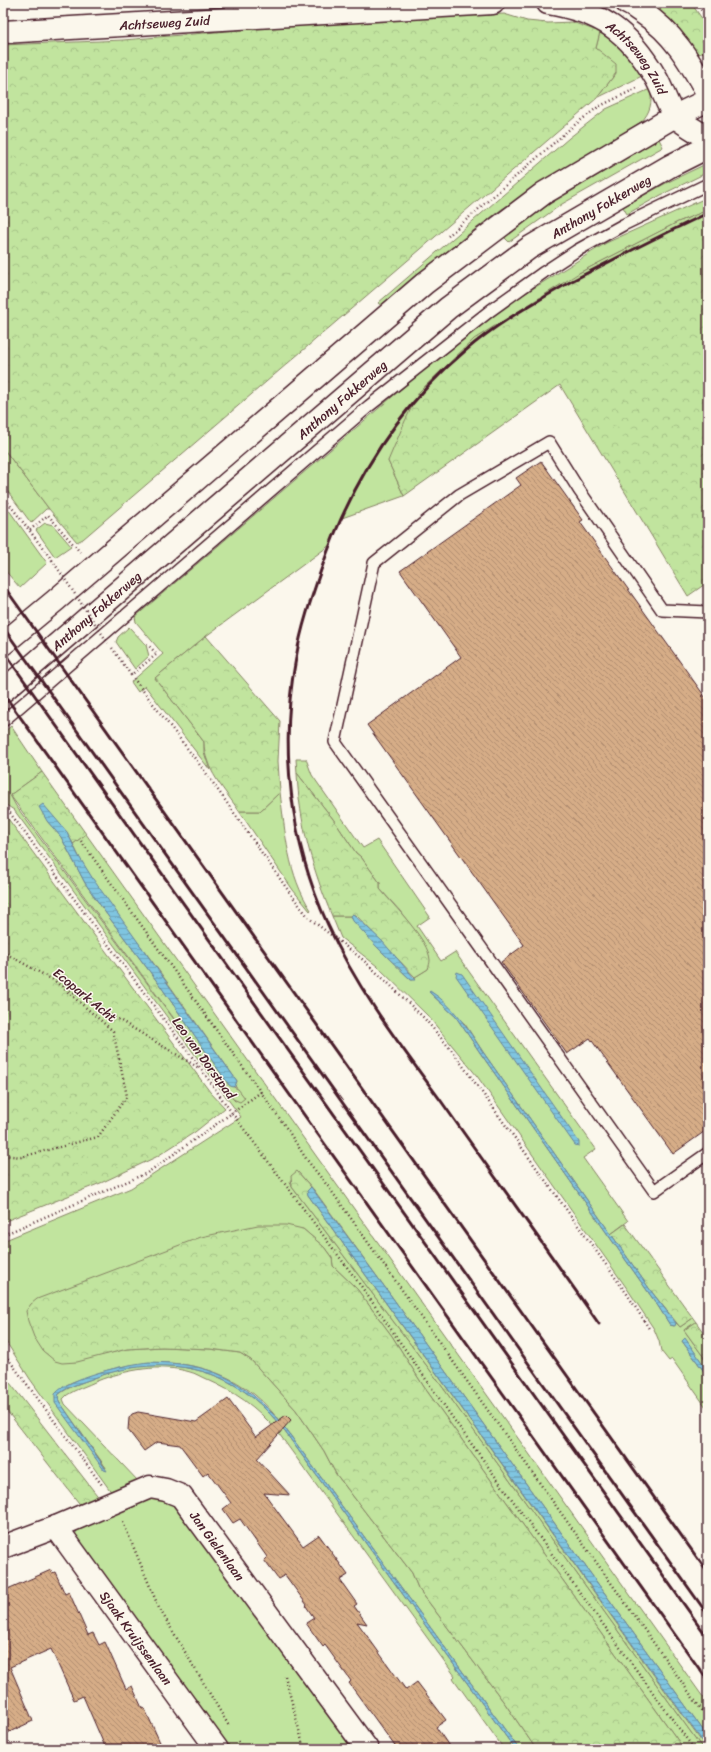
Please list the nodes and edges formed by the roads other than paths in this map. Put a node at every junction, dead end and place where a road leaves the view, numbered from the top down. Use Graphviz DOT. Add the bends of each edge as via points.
graph roads {
  1 [pos="493,3"];
  2 [pos="548,3"];
  3 [pos="627,3"];
  4 [pos="3,32"];
  5 [pos="708,94"];
  6 [pos="708,100"];
  7 [pos="675,116"];
  8 [pos="708,138"];
  9 [pos="708,147"];
  10 [pos="708,184"];
  11 [pos="708,612"];
  12 [pos="3,644"];
  13 [pos="3,691"];
  14 [pos="3,721"];
  15 [pos="708,1153"];
  16 [pos="56,1527"];
  17 [pos="3,1547"];
  18 [pos="217,1749"];
  19 [pos="367,1749"];
  1 -- 4 [label="main road, Achtseweg Zuid"];
  2 -- 7 [label="main road, Achtseweg Zuid" via="582,10 624,34 657,79"];
  3 -- 5 [label="main road" via="656,21 671,36"];
  6 -- 7 [label="main road"];
  7 -- 8 [label="main road"];
  7 -- 12 [label="main road" via="544,193 425,283"];
  9 -- 13 [label="main road, Anthony Fokkerweg" via="670,166 529,248 448,308"];
  10 -- 14 [label="lane, Anthony Fokkerweg" via="643,215 583,248 491,310 369,406"];
  11 -- 15 [label="lane" via="662,610 549,442 458,495 374,563 335,742 654,1191"];
  16 -- 17 [label="main road, Jan Gielenlaan"];
  16 -- 18 [label="main road, Sjaak Kruijssenlaan"];
  16 -- 19 [label="main road, Jan Gielenlaan" via="150,1487 181,1496"];
}
